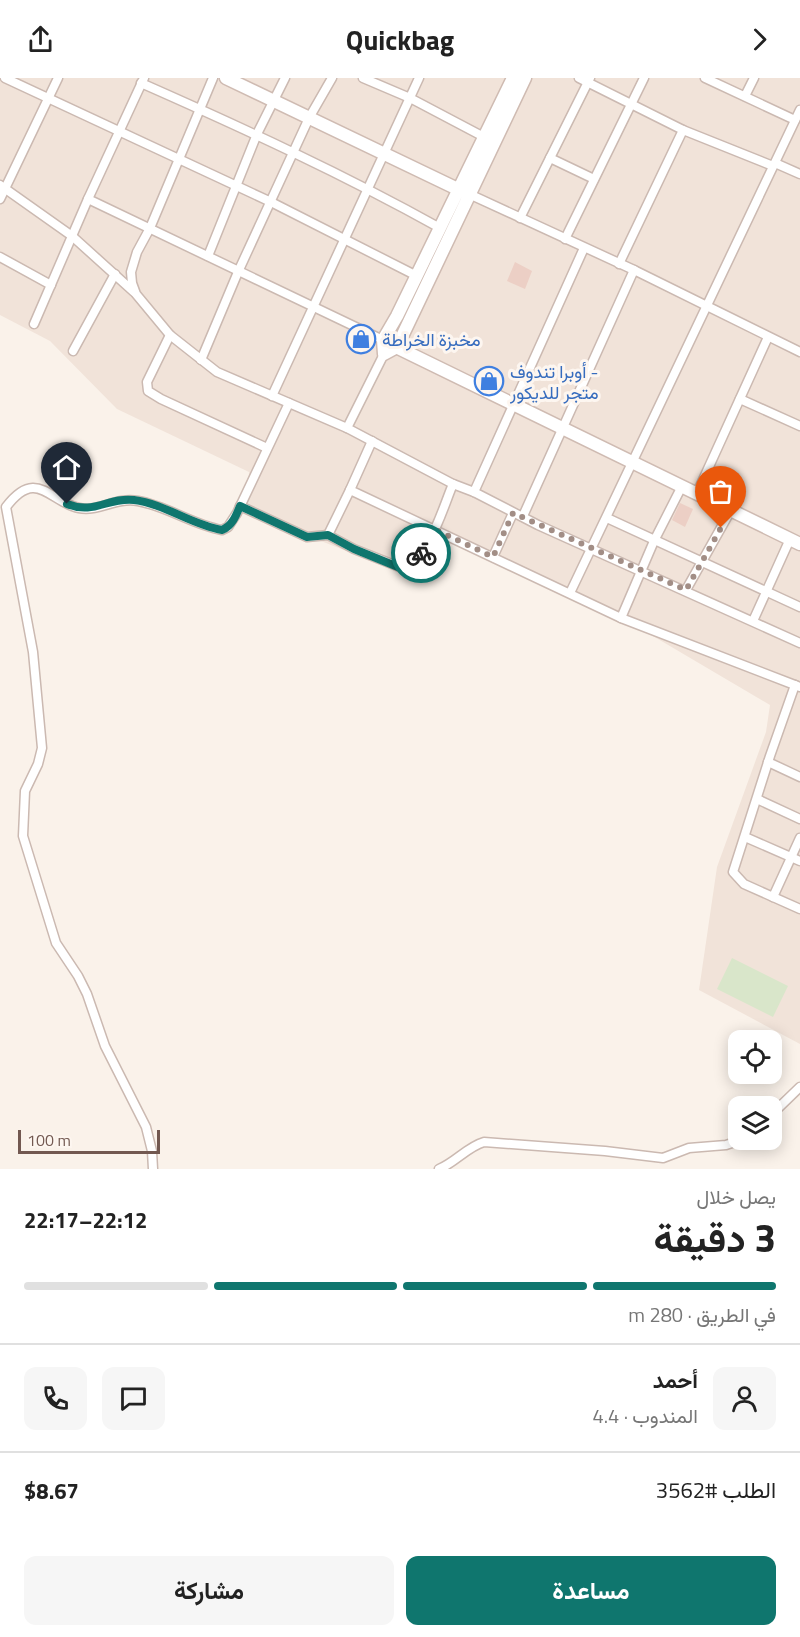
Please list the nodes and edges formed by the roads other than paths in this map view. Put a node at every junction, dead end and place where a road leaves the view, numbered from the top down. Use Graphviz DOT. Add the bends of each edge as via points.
graph roads {
  1 [pos="5,78"];
  2 [pos="58,78"];
  3 [pos="213,78"];
  4 [pos="226,78"];
  5 [pos="285,78"];
  6 [pos="332,78"];
  7 [pos="363,78"];
  8 [pos="419,78"];
  9 [pos="513,78"];
  10 [pos="525,78"];
  11 [pos="579,78"];
  12 [pos="644,78"];
  13 [pos="705,78"];
  14 [pos="754,78"];
  15 [pos="589,80"];
  16 [pos="143,81"];
  17 [pos="745,96"];
  18 [pos="50,98"];
  19 [pos="410,98"];
  20 [pos="509,99"];
  21 [pos="274,101"];
  22 [pos="631,104"];
  23 [pos="201,110"];
  24 [pos="800,110"];
  25 [pos="309,118"];
  26 [pos="795,120"];
  27 [pos="119,130"];
  28 [pos="683,130"];
  29 [pos="257,134"];
  30 [pos="484,137"];
  31 [pos="293,153"];
  32 [pos="383,153"];
  33 [pos="550,159"];
  34 [pos="180,160"];
  35 [pos="774,165"];
  36 [pos="800,174"];
  37 [pos="594,179"];
  38 [pos="3,186"];
  39 [pos="236,187"];
  40 [pos="368,188"];
  41 [pos="464,192"];
  42 [pos="0,199"];
  43 [pos="88,199"];
  44 [pos="271,202"];
  45 [pos="520,218"];
  46 [pos="150,228"];
  47 [pos="440,228"];
  48 [pos="72,236"];
  49 [pos="565,239"];
  50 [pos="345,241"];
  51 [pos="584,248"];
  52 [pos="208,256"];
  53 [pos="0,257"];
  54 [pos="620,264"];
  55 [pos="634,270"];
  56 [pos="238,272"];
  57 [pos="115,274"];
  58 [pos="417,276"];
  59 [pos="51,285"];
  60 [pos="136,294"];
  61 [pos="314,307"];
  62 [pos="706,307"];
  63 [pos="34,324"];
  64 [pos="171,335"];
  65 [pos="768,337"];
  66 [pos="383,340"];
  67 [pos="397,347"];
  68 [pos="800,350"];
  69 [pos="73,351"];
  70 [pos="384,354"];
  71 [pos="201,360"];
  72 [pos="272,396"];
  73 [pos="740,399"];
  74 [pos="289,403"];
  75 [pos="513,404"];
  76 [pos="800,426"];
  77 [pos="347,428"];
  78 [pos="563,429"];
  79 [pos="372,441"];
  80 [pos="267,448"];
  81 [pos="634,462"];
  82 [pos="453,484"];
  83 [pos="682,486"];
  84 [pos="350,490"];
  85 [pos="474,492"];
  86 [pos="697,493"];
  87 [pos="240,506"];
  88 [pos="731,510"];
  89 [pos="513,513"];
  90 [pos="523,516"];
  91 [pos="607,518"];
  92 [pos="434,529"];
  93 [pos="328,535"];
  94 [pos="654,541"];
  95 [pos="795,542"];
  96 [pos="591,548"];
  97 [pos="493,557"];
  98 [pos="702,563"];
  99 [pos="641,570"];
  100 [pos="686,590"];
  101 [pos="765,592"];
  102 [pos="570,593"];
  103 [pos="800,607"];
  104 [pos="621,618"];
  105 [pos="753,621"];
  106 [pos="800,643"];
  107 [pos="797,686"];
  108 [pos="768,762"];
  109 [pos="800,777"];
  110 [pos="757,798"];
  111 [pos="800,819"];
  112 [pos="745,837"];
  113 [pos="800,838"];
  114 [pos="796,859"];
  115 [pos="773,897"];
  116 [pos="800,909"];
  117 [pos="800,1087"];
  118 [pos="782,1104"];
  119 [pos="728,1144"];
  120 [pos="153,1169"];
  121 [pos="440,1169"];
  1 -- 18 [label="street"];
  2 -- 18 [label="street"];
  3 -- 23 [label="street"];
  4 -- 21 [label="street"];
  5 -- 21 [label="street"];
  6 -- 25 [label="street"];
  7 -- 19 [label="street"];
  8 -- 19 [label="street"];
  9 -- 20 [label="street"];
  10 -- 20 [label="street"];
  11 -- 15 [label="street"];
  12 -- 22 [label="street"];
  13 -- 17 [label="street"];
  14 -- 17 [label="street"];
  15 -- 22 [label="street"];
  15 -- 33 [label="street"];
  16 -- 23 [label="street"];
  16 -- 27 [label="street"];
  17 -- 26 [label="street"];
  18 -- 27 [label="street"];
  18 -- 38 [label="street"];
  19 -- 30 [label="street"];
  19 -- 32 [label="street"];
  20 -- 30 [label="street"];
  20 -- 41 [label="street"];
  21 -- 25 [label="street"];
  21 -- 29 [label="street"];
  22 -- 28 [label="street"];
  22 -- 37 [label="street"];
  23 -- 29 [label="street"];
  23 -- 34 [label="street"];
  24 -- 26 [label="street"];
  25 -- 31 [label="street"];
  25 -- 32 [label="street"];
  26 -- 35 [label="street"];
  27 -- 34 [label="street"];
  27 -- 43 [label="street"];
  28 -- 35 [label="street"];
  28 -- 54 [label="street"];
  29 -- 31 [label="street"];
  29 -- 39 [label="street"];
  30 -- 41 [label="street"];
  31 -- 40 [label="street"];
  31 -- 44 [label="street"];
  32 -- 40 [label="street"];
  32 -- 41 [label="street"];
  33 -- 37 [label="street"];
  33 -- 45 [label="street"];
  34 -- 39 [label="street"];
  34 -- 46 [label="street"];
  35 -- 36 [label="street"];
  35 -- 62 [label="street"];
  37 -- 49 [label="street"];
  38 -- 42 [label="street"];
  38 -- 48 [label="street"];
  39 -- 44 [label="street"];
  39 -- 52 [label="street"];
  40 -- 47 [label="street"];
  40 -- 50 [label="street"];
  41 -- 45 [label="street"];
  41 -- 47 [label="street"];
  41 -- 67 [label="street"];
  43 -- 46 [label="street"];
  43 -- 48 [label="street"];
  44 -- 50 [label="street"];
  44 -- 56 [label="street"];
  45 -- 49 [label="street"];
  46 -- 52 [label="street"];
  46 -- 60 [label="street" via="131,272"];
  47 -- 58 [label="street"];
  48 -- 57 [label="street"];
  48 -- 59 [label="street"];
  49 -- 51 [label="street"];
  50 -- 58 [label="street"];
  50 -- 61 [label="street"];
  51 -- 54 [label="street"];
  51 -- 75 [label="street"];
  52 -- 56 [label="street"];
  53 -- 59 [label="street"];
  54 -- 55 [label="street"];
  55 -- 62 [label="street"];
  55 -- 78 [label="street"];
  56 -- 61 [label="street"];
  56 -- 71 [label="street"];
  57 -- 60 [label="street"];
  57 -- 69 [label="street"];
  58 -- 66 [label="street"];
  59 -- 63 [label="street"];
  60 -- 64 [label="street"];
  61 -- 66 [label="street"];
  61 -- 72 [label="street"];
  62 -- 65 [label="street"];
  62 -- 81 [label="street"];
  64 -- 71 [label="street"];
  64 -- 80 [label="street" via="147,382 148,391"];
  65 -- 68 [label="street"];
  65 -- 73 [label="street"];
  66 -- 67 [label="street"];
  66 -- 70 [label="street"];
  67 -- 70 [label="street"];
  67 -- 75 [label="street"];
  70 -- 77 [label="street"];
  71 -- 72 [label="street" via="217,372"];
  72 -- 74 [label="street"];
  73 -- 76 [label="street"];
  73 -- 86 [label="street"];
  74 -- 77 [label="street"];
  74 -- 80 [label="street"];
  75 -- 78 [label="street"];
  75 -- 85 [label="street"];
  77 -- 79 [label="street"];
  78 -- 81 [label="street"];
  78 -- 90 [label="street"];
  79 -- 82 [label="street"];
  79 -- 84 [label="street"];
  80 -- 87 [label="street"];
  81 -- 83 [label="street"];
  81 -- 91 [label="street"];
  82 -- 85 [label="street"];
  82 -- 92 [label="street"];
  83 -- 86 [label="street"];
  83 -- 94 [label="street"];
  84 -- 92 [label="street"];
  84 -- 93 [label="street"];
  85 -- 89 [label="street"];
  86 -- 88 [label="street"];
  87 -- 93 [label="street" via="307,537"];
  87 -- 120 [label="street" via="232,522 222,530 151,504 126,500 78,508 47,491 35,489 16,495 6,507 33,652 42,748 25,791 23,836 56,943 87,994 105,1046 146,1128"];
  88 -- 95 [label="street"];
  88 -- 98 [label="street"];
  89 -- 90 [label="street"];
  89 -- 97 [label="street"];
  90 -- 96 [label="street"];
  91 -- 94 [label="street"];
  91 -- 96 [label="street"];
  92 -- 93 [label="street" via="420,555 402,568"];
  92 -- 97 [label="street"];
  94 -- 98 [label="street"];
  94 -- 99 [label="street"];
  95 -- 101 [label="street"];
  96 -- 99 [label="street"];
  96 -- 102 [label="street"];
  97 -- 102 [label="street"];
  98 -- 100 [label="street"];
  98 -- 101 [label="street"];
  99 -- 100 [label="street"];
  99 -- 104 [label="street"];
  100 -- 105 [label="street"];
  101 -- 103 [label="street"];
  101 -- 105 [label="street"];
  102 -- 104 [label="street"];
  104 -- 107 [label="street"];
  105 -- 106 [label="street"];
  107 -- 108 [label="street"];
  108 -- 109 [label="street"];
  108 -- 110 [label="street"];
  110 -- 111 [label="street"];
  110 -- 112 [label="street"];
  112 -- 114 [label="street"];
  112 -- 115 [label="street" via="734,874 744,884"];
  113 -- 114 [label="street"];
  114 -- 115 [label="street"];
  115 -- 116 [label="street"];
  117 -- 118 [label="street"];
  119 -- 121 [label="street" via="689,1148 663,1158 484,1142"];
}
